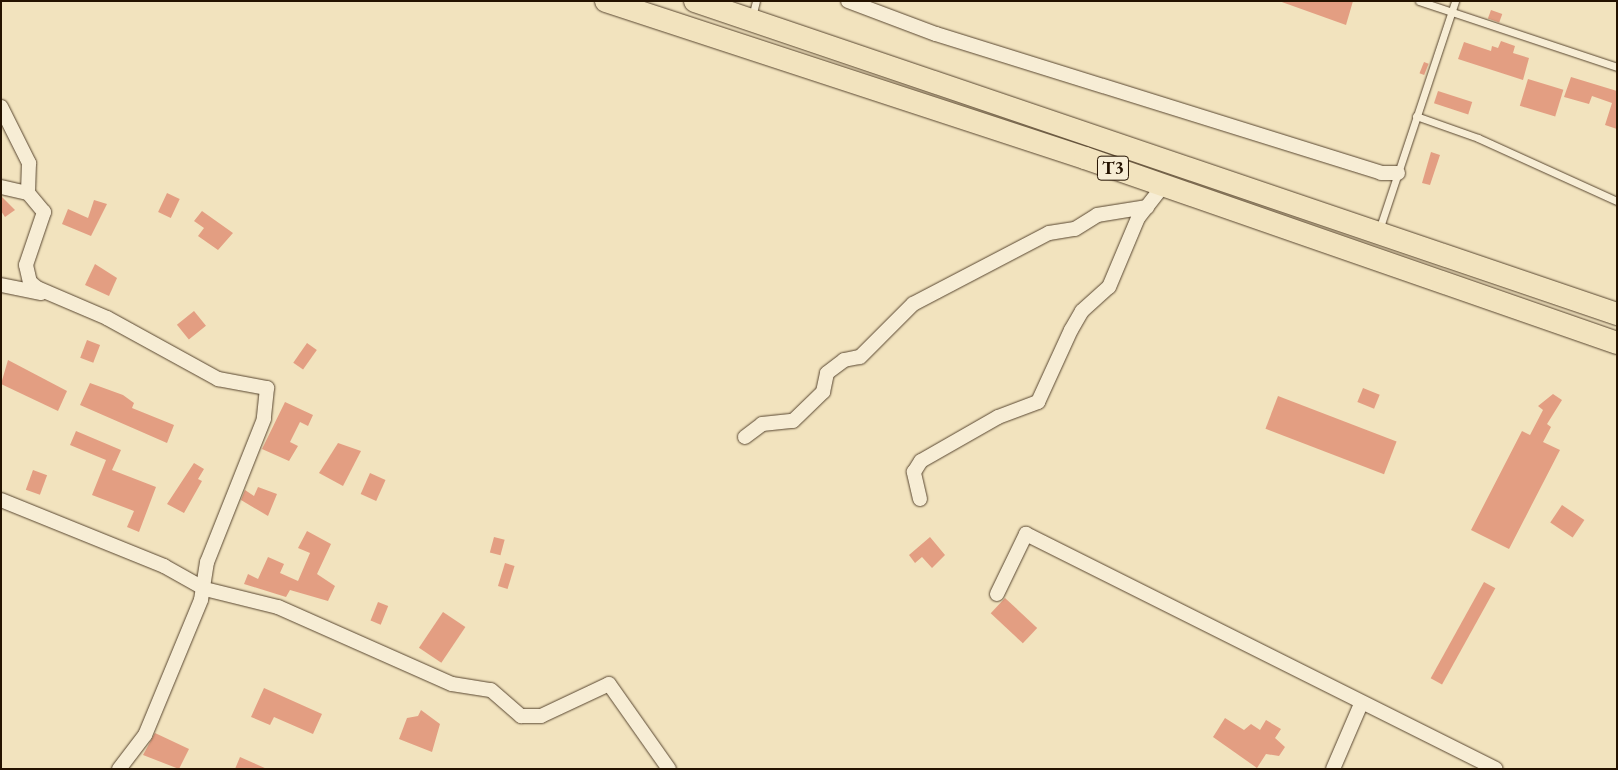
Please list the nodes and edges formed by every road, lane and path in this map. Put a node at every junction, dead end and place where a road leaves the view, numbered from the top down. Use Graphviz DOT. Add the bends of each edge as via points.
graph roads {
  1 [pos="606,1"];
  2 [pos="695,1"];
  3 [pos="848,1"];
  4 [pos="1419,1"];
  5 [pos="1455,1"];
  6 [pos="754,11"];
  7 [pos="1451,13"];
  8 [pos="1617,66"];
  9 [pos="1,107"];
  10 [pos="1416,116"];
  11 [pos="1398,173"];
  12 [pos="1163,186"];
  13 [pos="1,187"];
  14 [pos="28,193"];
  15 [pos="1617,201"];
  16 [pos="1146,207"];
  17 [pos="1378,233"];
  18 [pos="1,285"];
  19 [pos="54,296"];
  20 [pos="1617,314"];
  21 [pos="1617,343"];
  22 [pos="745,437"];
  23 [pos="920,498"];
  24 [pos="1,500"];
  25 [pos="203,588"];
  26 [pos="997,594"];
  27 [pos="1361,704"];
  28 [pos="118,769"];
  29 [pos="669,769"];
  30 [pos="1332,769"];
  31 [pos="1496,769"];
  1 -- 12 [label="highway, T3"];
  2 -- 6 [label="highway, T3"];
  3 -- 11 [label="street" via="1372,170"];
  4 -- 7 [label="lane"];
  5 -- 7 [label="lane"];
  6 -- 17 [label="highway, T3"];
  7 -- 8 [label="lane"];
  7 -- 10 [label="lane"];
  9 -- 14 [label="street" via="29,163"];
  10 -- 11 [label="lane"];
  10 -- 15 [label="lane" via="1478,138"];
  11 -- 17 [label="lane"];
  12 -- 16 [label="street"];
  12 -- 21 [label="highway, T3"];
  13 -- 14 [label="street"];
  14 -- 19 [label="street" via="44,212 26,273 37,288"];
  16 -- 22 [label="street" via="1097,215 1075,229 1049,233 913,304 860,357 844,360 827,373 823,392 793,421 762,424"];
  16 -- 23 [label="street" via="1109,287 1082,311 1038,402 990,421 921,461 914,472"];
  17 -- 20 [label="highway, T3"];
  18 -- 19 [label="street"];
  19 -- 25 [label="street" via="107,318 218,379 267,388 264,419 207,562"];
  24 -- 25 [label="street" via="164,566"];
  25 -- 28 [label="street" via="145,735"];
  25 -- 29 [label="street" via="278,607 452,684 491,690 521,716 541,716 609,684"];
  26 -- 27 [label="street" via="1026,534"];
  27 -- 30 [label="street"];
  27 -- 31 [label="street"];
}
